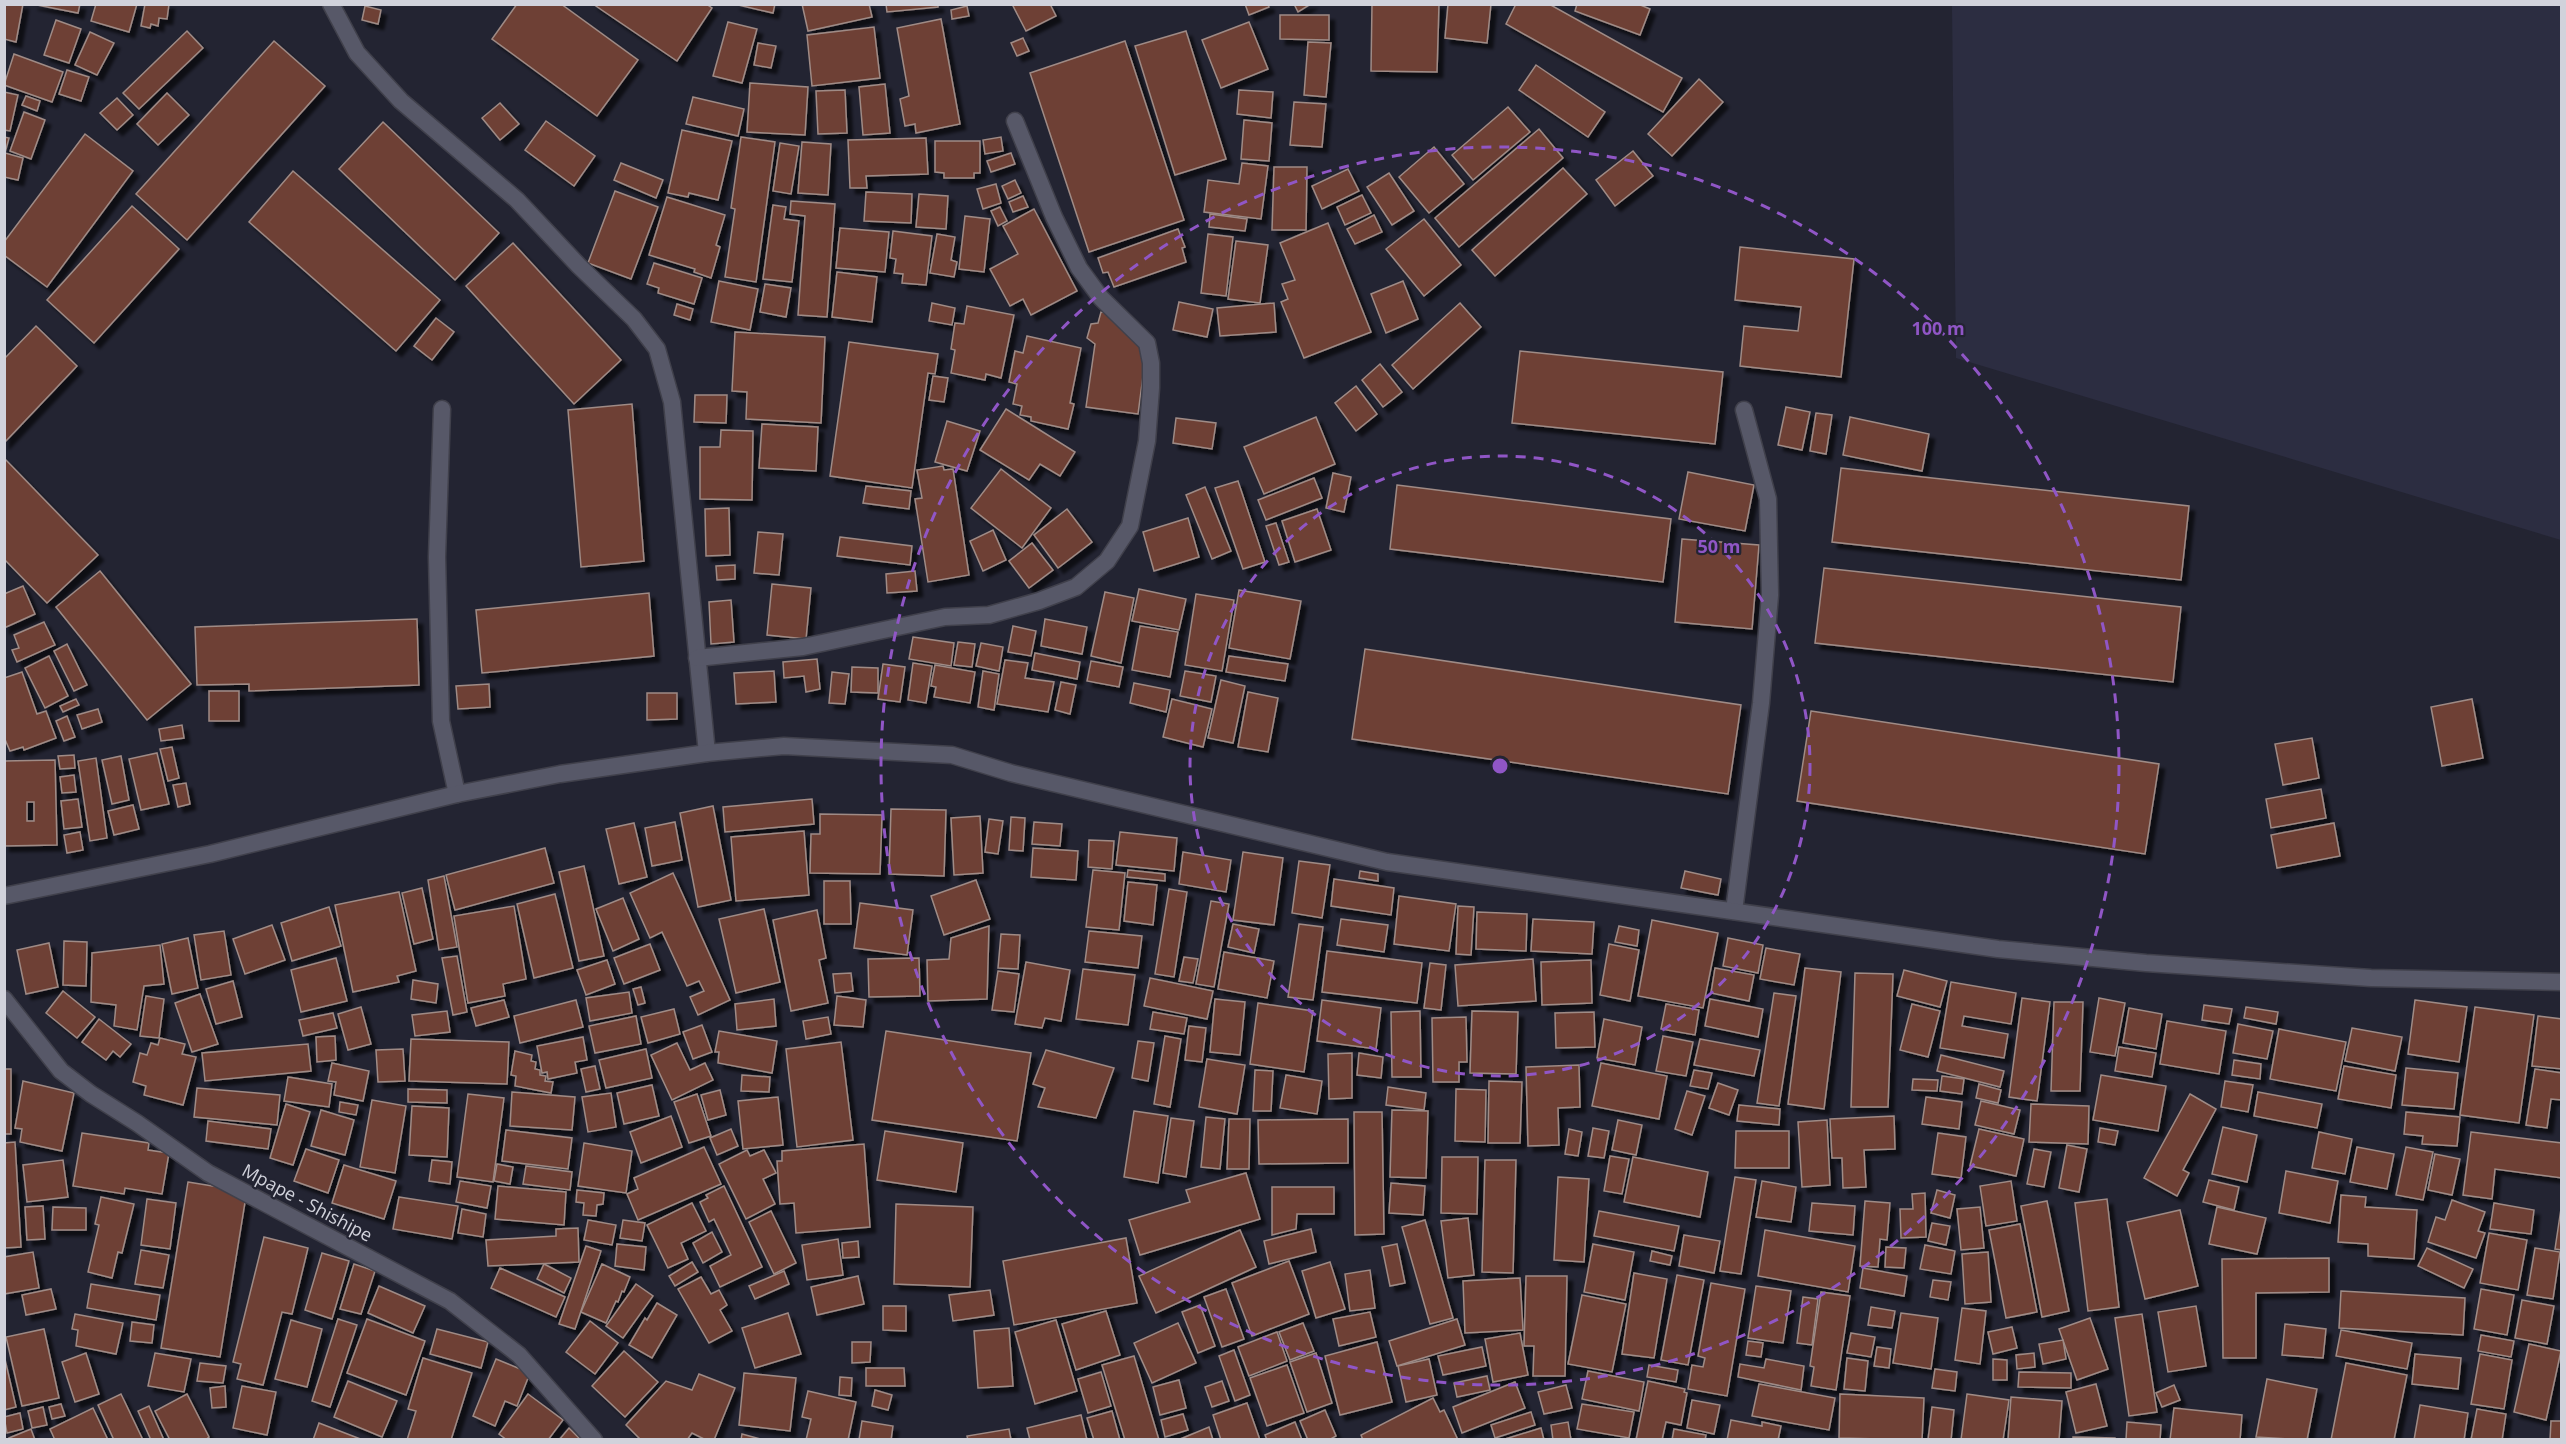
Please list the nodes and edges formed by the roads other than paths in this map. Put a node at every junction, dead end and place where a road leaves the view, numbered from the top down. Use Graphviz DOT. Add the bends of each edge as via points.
graph roads {
  1 [pos="331,4"];
  2 [pos="1015,121"];
  3 [pos="442,409"];
  4 [pos="1744,410"];
  5 [pos="697,658"];
  6 [pos="706,753"];
  7 [pos="457,794"];
  8 [pos="4,896"];
  9 [pos="1734,911"];
  10 [pos="2562,982"];
  11 [pos="4,999"];
  12 [pos="594,1440"];
  1 -- 5 [label="street" via="357,53 401,101 518,200 634,319 657,349 672,402"];
  2 -- 5 [label="street" via="1079,268 1101,298 1147,343 1151,380 1148,441 1130,526 1107,561 1076,587 1039,601 989,615 945,617 803,647"];
  3 -- 7 [label="street" via="437,558 441,721"];
  4 -- 9 [label="street" via="1768,499 1770,595 1761,703"];
  5 -- 6 [label="street"];
  6 -- 7 [label="street"];
  6 -- 9 [label="street" via="784,746 952,755 1011,773 1386,862"];
  7 -- 8 [label="street" via="210,854"];
  9 -- 10 [label="street" via="1998,949 2146,963 2371,978"];
  11 -- 12 [label="street, Mpape - Shishipe" via="61,1071 208,1173 450,1301 519,1355"];
}
